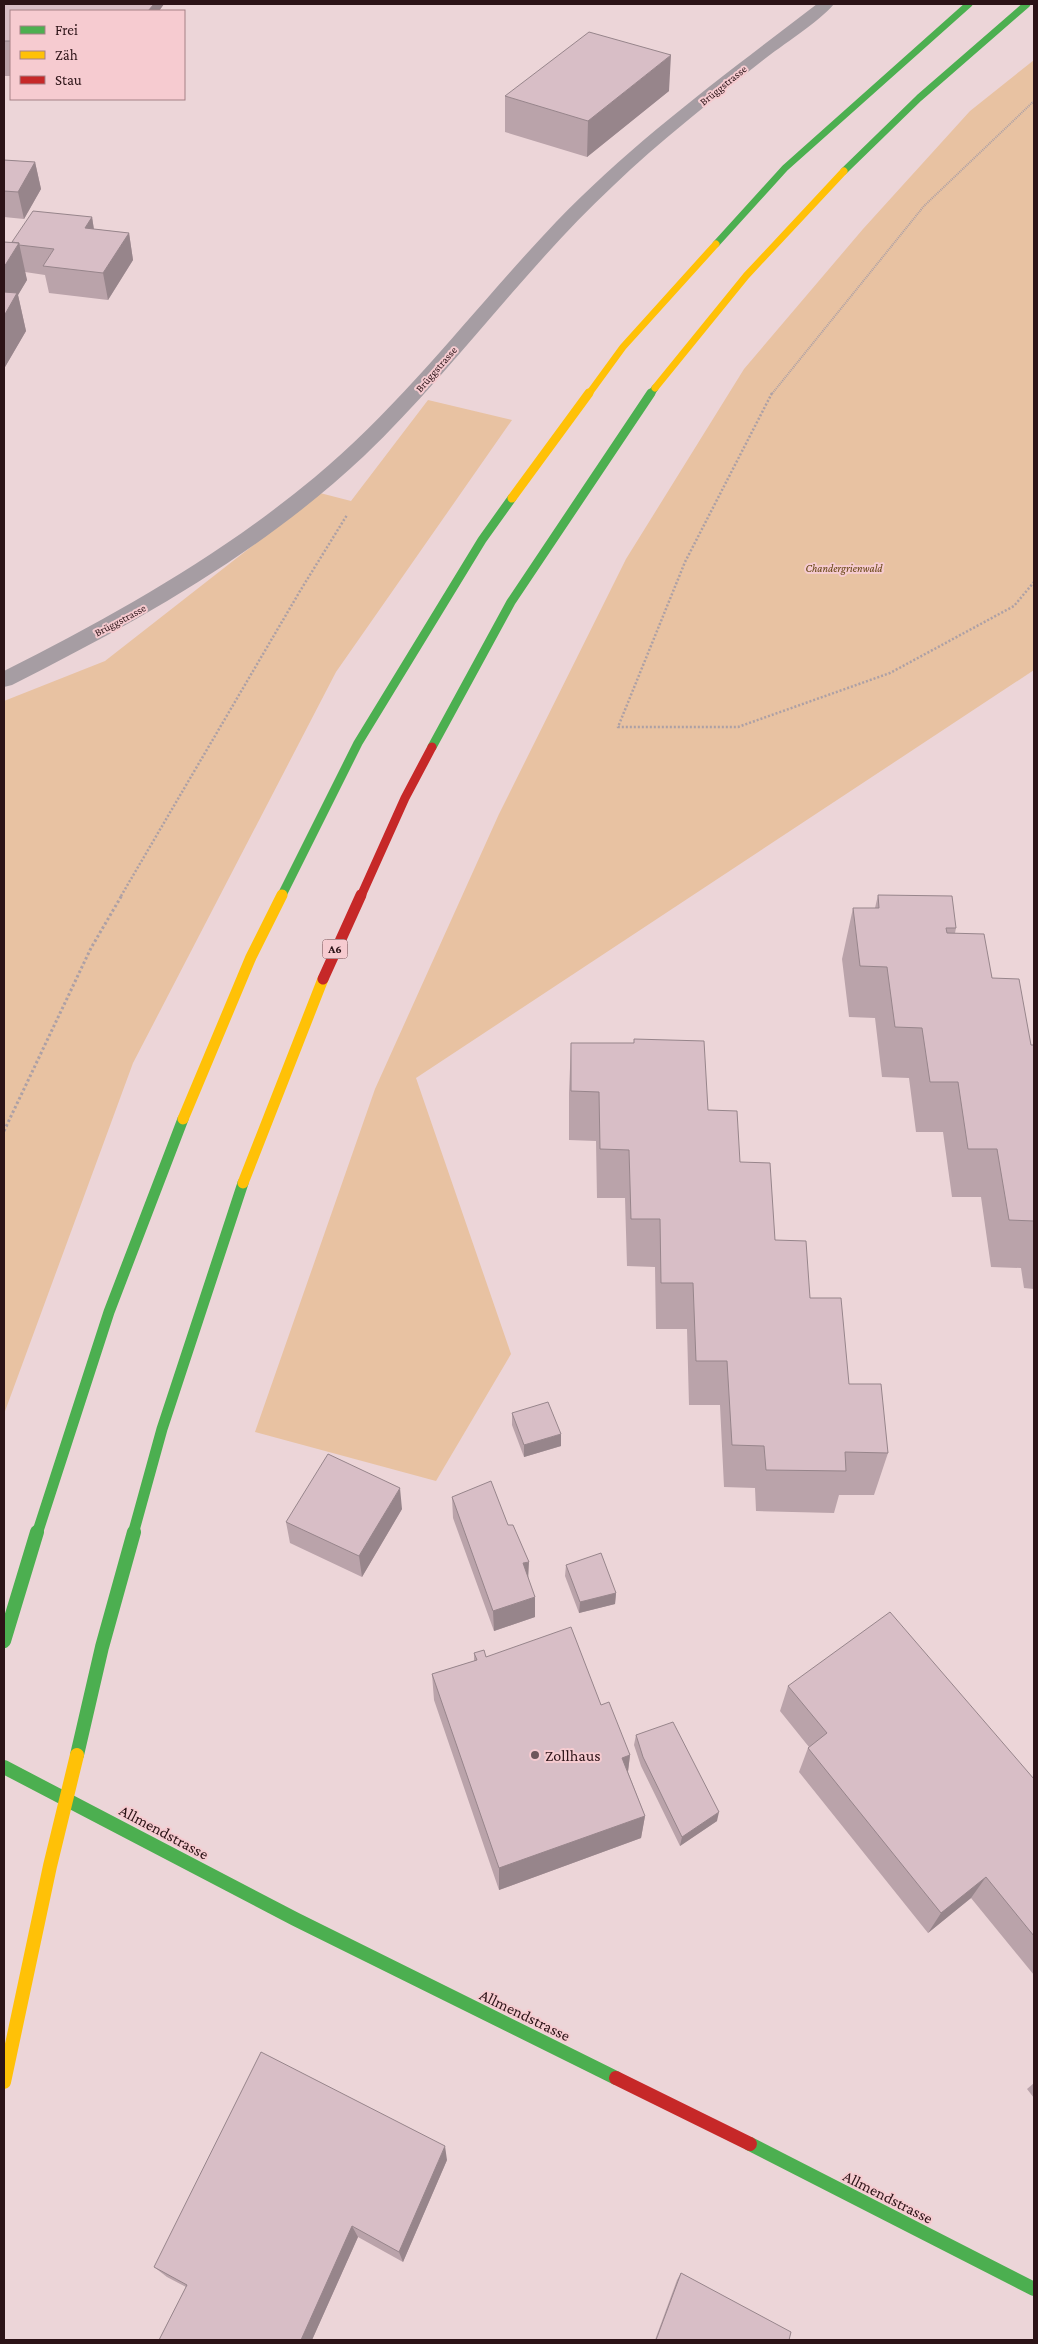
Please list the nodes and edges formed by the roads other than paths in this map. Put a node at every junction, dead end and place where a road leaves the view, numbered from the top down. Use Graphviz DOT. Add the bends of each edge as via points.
graph roads {
  1 [pos="826,4"];
  2 [pos="968,4"];
  3 [pos="1027,4"];
  4 [pos="4,680"];
  5 [pos="4,1640"];
  6 [pos="4,1767"];
  7 [pos="4,2082"];
  8 [pos="1034,2289"];
  1 -- 4 [label="street, Brüggstrasse" via="605,183 541,248 414,394 323,482 249,540 155,601"];
  2 -- 5 [label="main road" via="825,129 750,202 667,293 537,457 456,576 407,656 303,846 183,1113 133,1242 84,1383"];
  3 -- 7 [label="main road, A6" via="948,70 845,168 759,260 684,351 554,532 428,750 300,1032 262,1129 174,1395 87,1710"];
  6 -- 8 [label="main road, Allmendstrasse" via="295,1919"];
}
